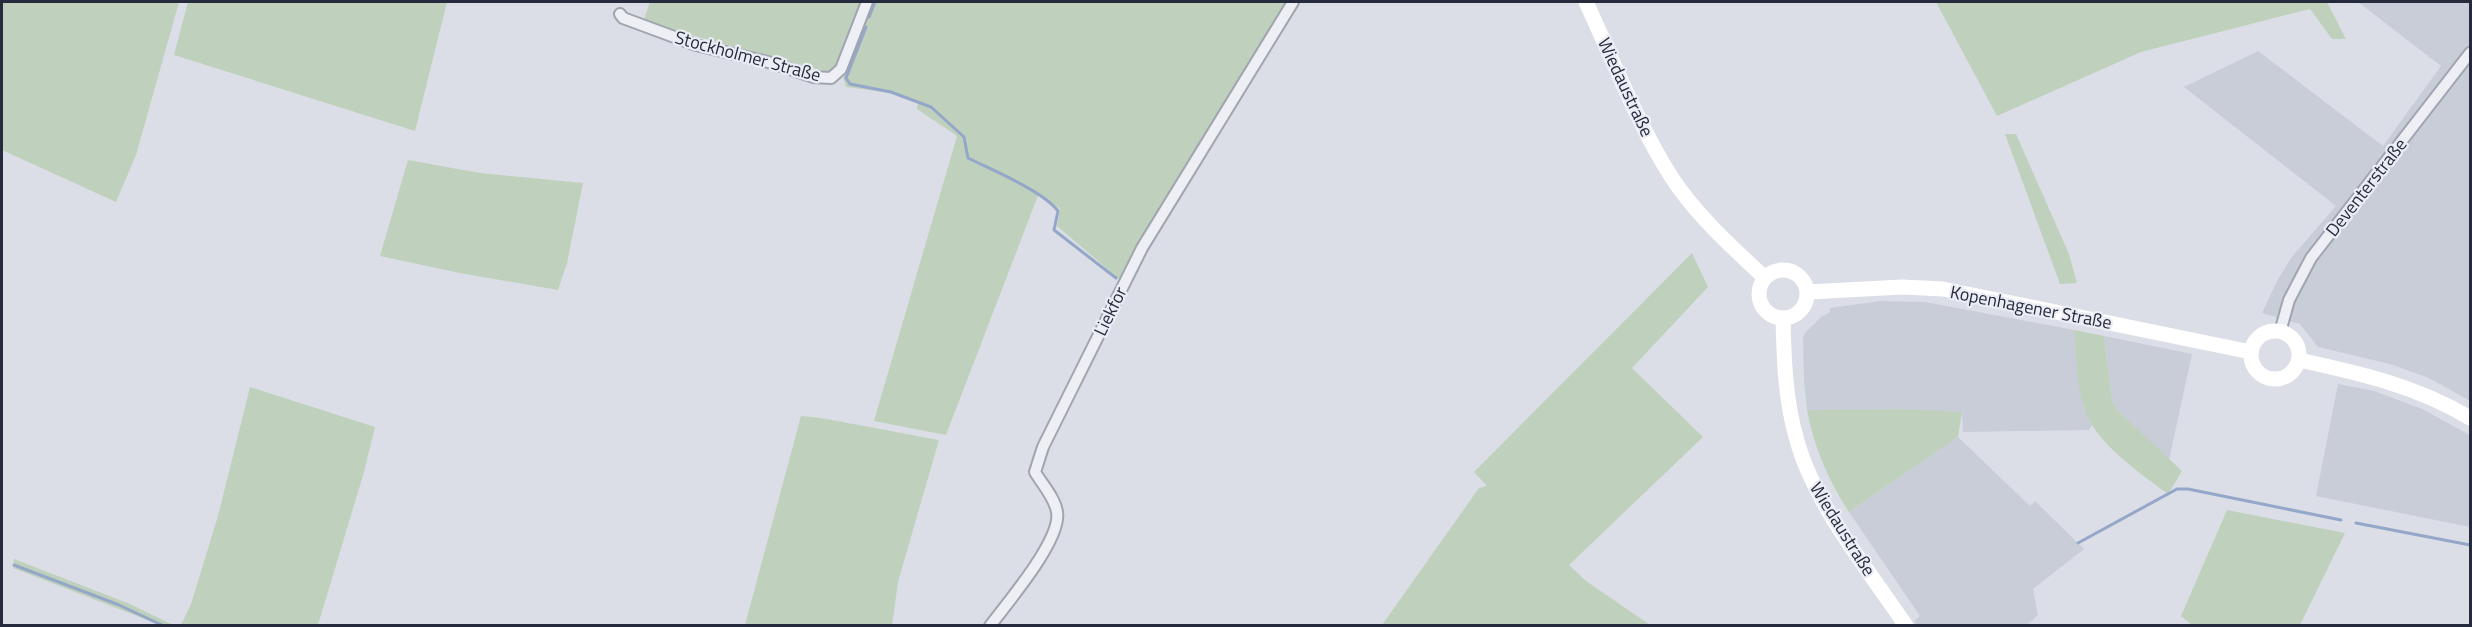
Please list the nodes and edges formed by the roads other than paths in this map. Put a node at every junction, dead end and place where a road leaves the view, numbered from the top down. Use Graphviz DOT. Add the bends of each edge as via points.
graph roads {
  1 [pos="867,2"];
  2 [pos="1293,2"];
  3 [pos="1586,2"];
  4 [pos="620,14"];
  5 [pos="2470,53"];
  6 [pos="1765,278"];
  7 [pos="1808,292"];
  8 [pos="1783,319"];
  9 [pos="2280,332"];
  10 [pos="2251,352"];
  11 [pos="2299,360"];
  12 [pos="2470,418"];
  13 [pos="990,626"];
  14 [pos="1906,626"];
  1 -- 4 [label="street, Stockholmer Straße" via="841,69 831,78 813,77 705,48"];
  2 -- 13 [label="street, Liekfor" via="1142,248 1043,447 1035,472 1057,509 1055,533"];
  3 -- 6 [label="main road, Wiedaustraße" via="1651,142 1673,179 1702,218"];
  5 -- 9 [label="street, Deventerstraße" via="2311,258 2292,292"];
  6 -- 7 [label="main road" via="1774,272 1790,271 1802,279"];
  6 -- 8 [label="main road" via="1759,289 1761,304 1771,315"];
  7 -- 8 [label="main road" via="1799,313"];
  7 -- 10 [label="main road, Kopenhagener Straße" via="1943,289"];
  8 -- 14 [label="main road, Wiedaustraße" via="1788,401 1806,467 1823,501"];
  9 -- 10 [label="main road" via="2260,336"];
  9 -- 11 [label="main road" via="2293,339"];
  10 -- 11 [label="main road" via="2255,369 2275,380 2290,374"];
  11 -- 12 [label="main road" via="2392,382"];
}
